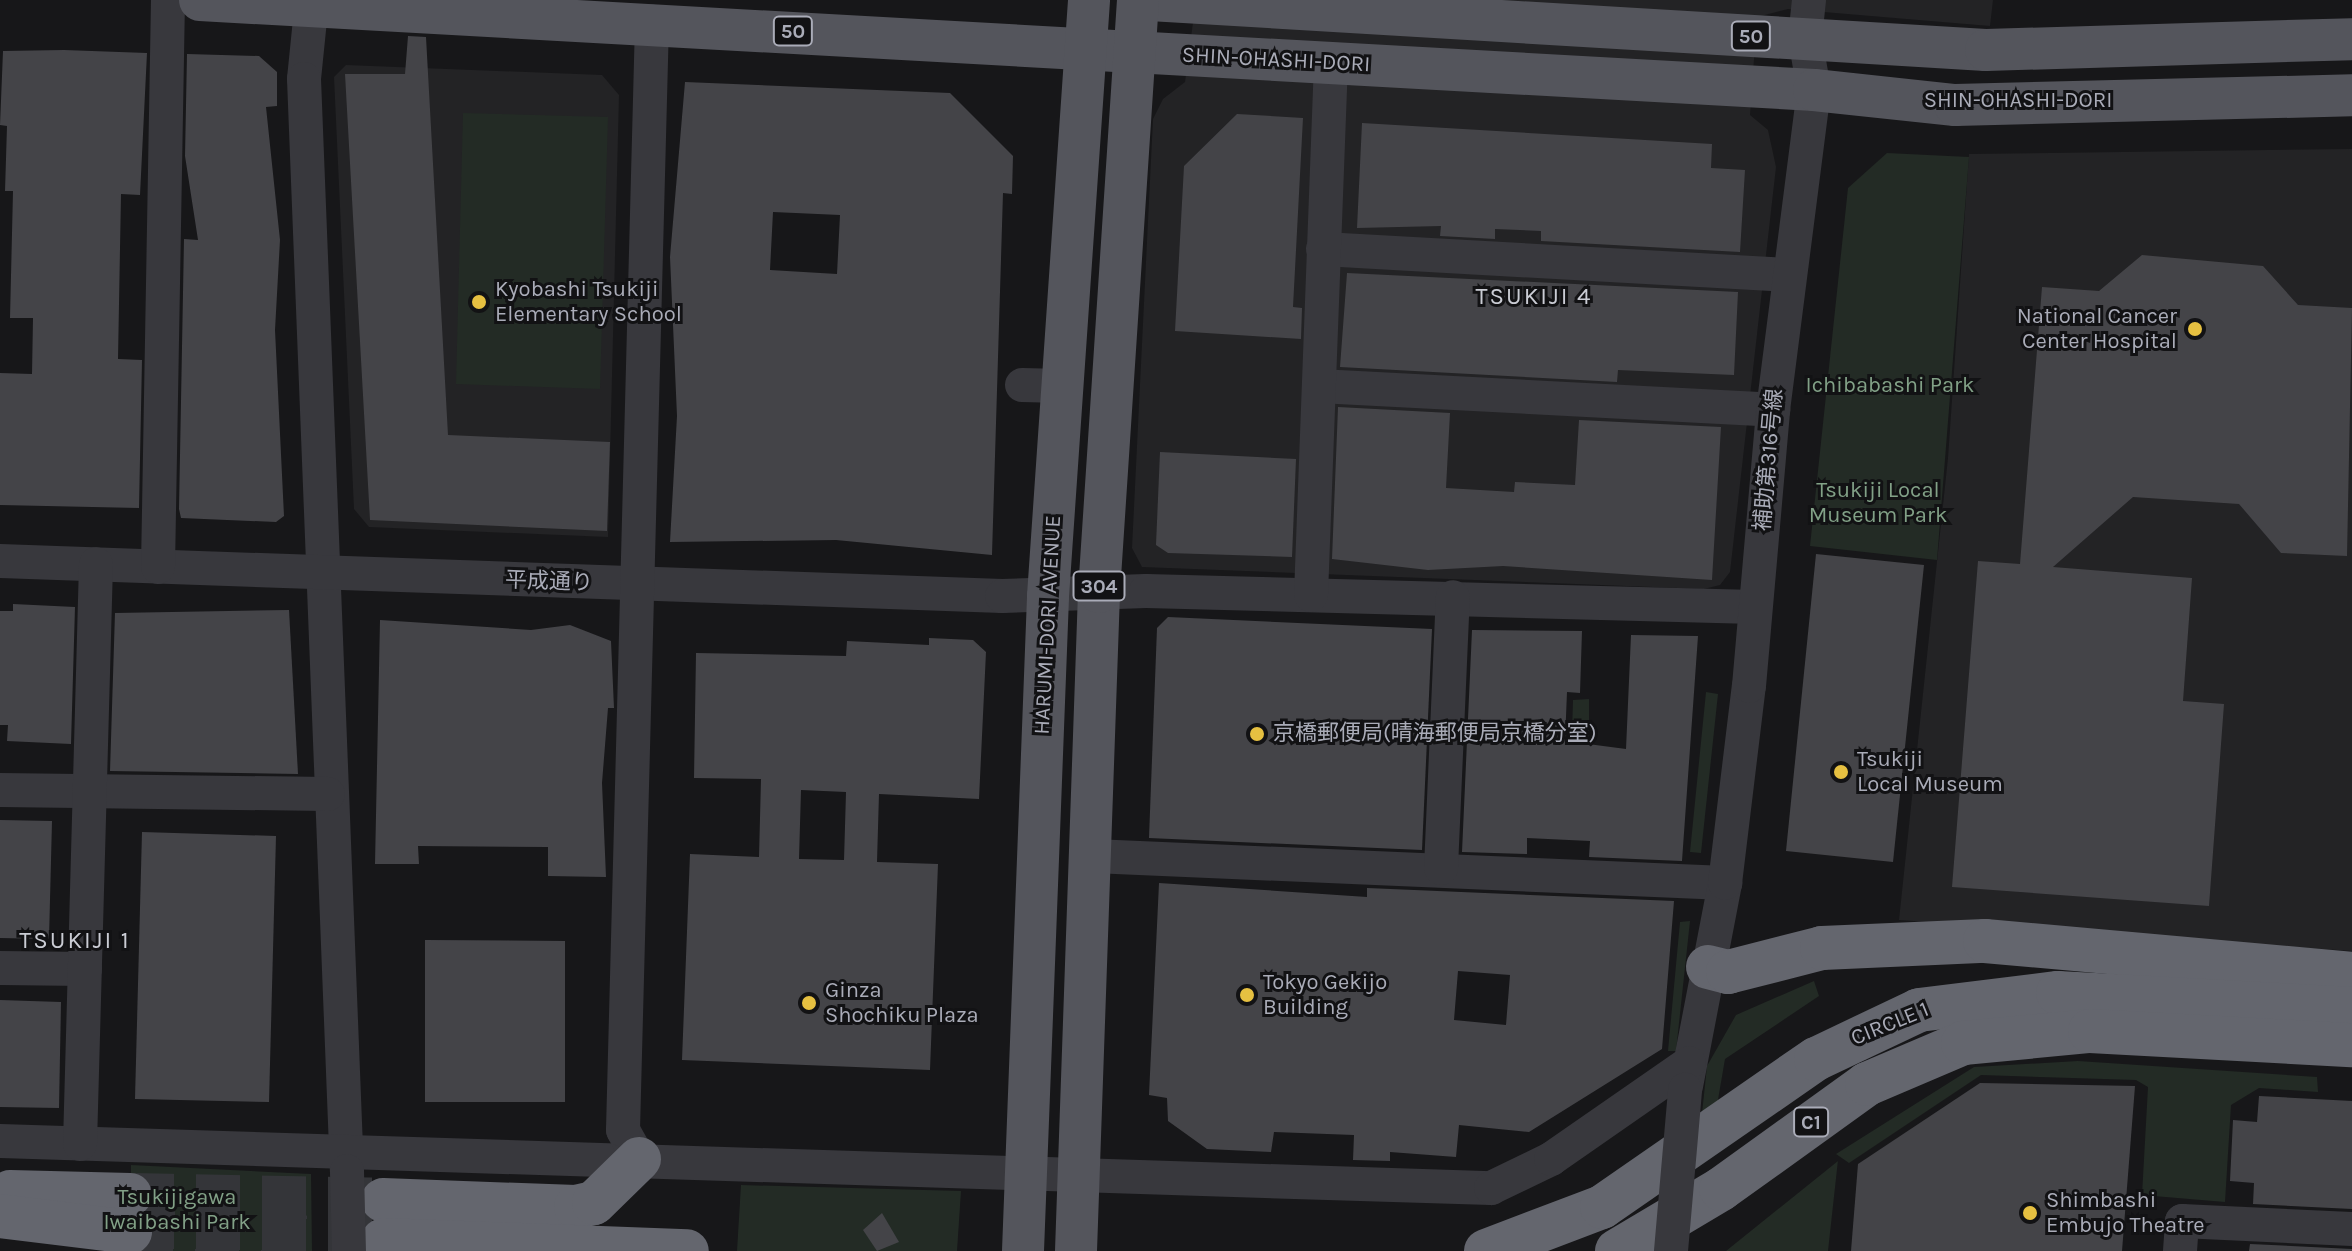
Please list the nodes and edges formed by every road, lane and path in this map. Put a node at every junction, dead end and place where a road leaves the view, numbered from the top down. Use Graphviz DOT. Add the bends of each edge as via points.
graph roads {
  1 [pos="168,0"];
  2 [pos="200,0"];
  3 [pos="1089,0"];
  4 [pos="1138,0"];
  5 [pos="1150,0"];
  6 [pos="312,2"];
  7 [pos="1355,6"];
  8 [pos="1807,19"];
  9 [pos="652,21"];
  10 [pos="2352,39"];
  11 [pos="1086,50"];
  12 [pos="1135,53"];
  13 [pos="1331,62"];
  14 [pos="1814,90"];
  15 [pos="2352,95"];
  16 [pos="1323,249"];
  17 [pos="1789,275"];
  18 [pos="1319,386"];
  19 [pos="1773,410"];
  20 [pos="0,561"];
  21 [pos="96,564"];
  22 [pos="158,567"];
  23 [pos="324,574"];
  24 [pos="640,585"];
  25 [pos="1099,592"];
  26 [pos="1311,595"];
  27 [pos="1048,596"];
  28 [pos="1453,597"];
  29 [pos="1755,607"];
  30 [pos="0,790"];
  31 [pos="89,791"];
  32 [pos="328,794"];
  33 [pos="1093,856"];
  34 [pos="1441,868"];
  35 [pos="1725,883"];
  36 [pos="1708,967"];
  37 [pos="0,968"];
  38 [pos="85,969"];
  39 [pos="2352,974"];
  40 [pos="2352,1009"];
  41 [pos="2352,1045"];
  42 [pos="1687,1076"];
  43 [pos="1867,1084"];
  44 [pos="0,1141"];
  45 [pos="80,1144"];
  46 [pos="639,1159"];
  47 [pos="347,1161"];
  48 [pos="1028,1180"];
  49 [pos="1080,1183"];
  50 [pos="0,1192"];
  51 [pos="130,1213"];
  52 [pos="0,1216"];
  53 [pos="0,1228"];
  54 [pos="2352,1229"];
  55 [pos="372,1230"];
  56 [pos="2181,1236"];
  57 [pos="687,1251"];
  58 [pos="1023,1251"];
  59 [pos="1076,1251"];
  60 [pos="1486,1251"];
  61 [pos="1617,1251"];
  62 [pos="1671,1251"];
  63 [pos="1678,1251"];
  1 -- 22 [label="street"];
  2 -- 6 [label="main road, SHIN-OHASHI-DORI / 50"];
  3 -- 11 [label="main road, HARUMI-DORI AVENUE / 304"];
  4 -- 12 [label="main road, 304"];
  5 -- 7 [label="main road, 50"];
  6 -- 9 [label="main road, SHIN-OHASHI-DORI / 50"];
  6 -- 23 [label="street" via="304,79"];
  7 -- 8 [label="main road, 50"];
  8 -- 10 [label="main road, 50" via="1986,50"];
  8 -- 14 [label="street, 補助第316号線"];
  9 -- 11 [label="main road, SHIN-OHASHI-DORI / 50"];
  9 -- 24 [label="street"];
  11 -- 12 [label="main road, SHIN-OHASHI-DORI / 50"];
  11 -- 27 [label="main road, HARUMI-DORI AVENUE / 304" via="1042,386"];
  12 -- 13 [label="main road, SHIN-OHASHI-DORI / 50"];
  12 -- 25 [label="main road, 304"];
  13 -- 14 [label="main road, SHIN-OHASHI-DORI / 50"];
  13 -- 16 [label="street"];
  14 -- 15 [label="main road, SHIN-OHASHI-DORI / 50" via="1955,105"];
  14 -- 17 [label="street, 補助第316号線"];
  16 -- 17 [label="street"];
  16 -- 18 [label="street"];
  17 -- 19 [label="street, 補助第316号線"];
  18 -- 19 [label="street"];
  18 -- 26 [label="street"];
  19 -- 29 [label="street, 補助第316号線"];
  20 -- 21 [label="street, 平成通り"];
  21 -- 22 [label="street, 平成通り"];
  21 -- 31 [label="street"];
  22 -- 23 [label="street, 平成通り"];
  23 -- 24 [label="street, 平成通り"];
  23 -- 32 [label="street"];
  24 -- 27 [label="street, 平成通り"];
  24 -- 46 [label="street" via="623,1130"];
  25 -- 26 [label="street, 平成通り"];
  25 -- 27 [label="street, 平成通り"];
  25 -- 33 [label="main road, 304"];
  26 -- 28 [label="street, 平成通り"];
  27 -- 48 [label="main road, HARUMI-DORI AVENUE / 304"];
  28 -- 29 [label="street, 平成通り"];
  28 -- 34 [label="street"];
  29 -- 35 [label="street, 補助第316号線"];
  30 -- 31 [label="street"];
  31 -- 32 [label="street"];
  31 -- 38 [label="street"];
  32 -- 47 [label="street"];
  33 -- 34 [label="street"];
  33 -- 49 [label="main road, 304"];
  34 -- 35 [label="street"];
  35 -- 36 [label="street, 補助第316号線"];
  36 -- 39 [label="highway" via="1728,972 1822,948 1985,941"];
  36 -- 42 [label="street, 補助第316号線"];
  37 -- 38 [label="street"];
  38 -- 45 [label="street"];
  40 -- 60 [label="highway, CIRCLE 1" via="2058,993 1919,1010 1816,1059 1602,1207"];
  41 -- 43 [label="highway, CIRCLE 1 / C1" via="2024,1032 1936,1051"];
  42 -- 49 [label="street" via="1551,1159 1491,1188"];
  42 -- 62 [label="street, 補助第316号線, bridge"];
  43 -- 61 [label="highway, CIRCLE 1 / C1" via="1721,1189"];
  43 -- 63 [label="highway" via="1763,1184"];
  44 -- 45 [label="street"];
  45 -- 47 [label="street"];
  46 -- 47 [label="street"];
  46 -- 48 [label="street"];
  46 -- 55 [label="highway" via="594,1203"];
  47 -- 55 [label="street, bridge"];
  48 -- 49 [label="street"];
  48 -- 58 [label="main road, HARUMI-DORI AVENUE / 304"];
  49 -- 59 [label="main road, 304"];
  50 -- 51 [label="highway"];
  51 -- 52 [label="highway"];
  51 -- 53 [label="highway"];
  54 -- 56 [label="street"];
  55 -- 57 [label="highway"];
}
